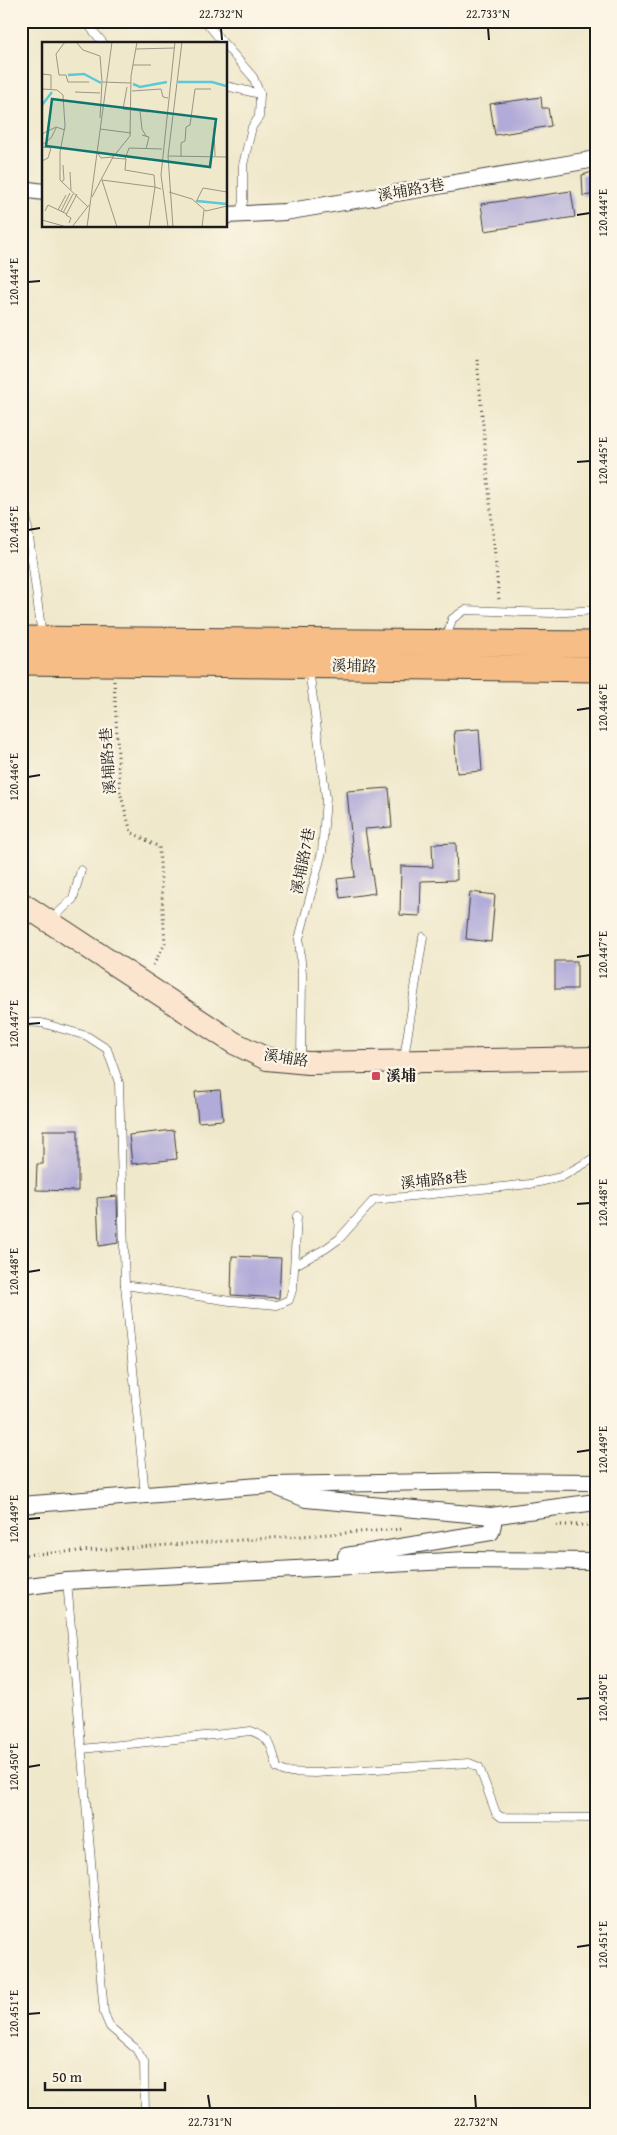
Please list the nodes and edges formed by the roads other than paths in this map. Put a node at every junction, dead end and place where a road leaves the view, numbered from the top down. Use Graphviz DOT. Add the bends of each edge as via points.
graph roads {
  1 [pos="86,21"];
  2 [pos="205,21"];
  3 [pos="102,42"];
  4 [pos="222,42"];
  5 [pos="228,48"];
  6 [pos="228,86"];
  7 [pos="260,94"];
  8 [pos="596,159"];
  9 [pos="21,189"];
  10 [pos="42,192"];
  11 [pos="233,215"];
  12 [pos="25,507"];
  13 [pos="596,610"];
  14 [pos="32,639"];
  15 [pos="445,643"];
  16 [pos="596,644"];
  17 [pos="21,662"];
  18 [pos="309,665"];
  19 [pos="596,669"];
  20 [pos="81,870"];
  21 [pos="21,903"];
  22 [pos="50,922"];
  23 [pos="422,937"];
  24 [pos="21,1022"];
  25 [pos="596,1058"];
  26 [pos="300,1062"];
  27 [pos="403,1062"];
  28 [pos="596,1157"];
  29 [pos="297,1216"];
  30 [pos="295,1265"];
  31 [pos="125,1285"];
  32 [pos="596,1482"];
  33 [pos="272,1485"];
  34 [pos="145,1496"];
  35 [pos="596,1502"];
  36 [pos="21,1505"];
  37 [pos="492,1516"];
  38 [pos="596,1561"];
  39 [pos="303,1567"];
  40 [pos="67,1581"];
  41 [pos="21,1587"];
  42 [pos="82,1749"];
  43 [pos="596,1818"];
  44 [pos="145,2114"];
  1 -- 3 [label="lane"];
  2 -- 4 [label="lane"];
  5 -- 7 [label="lane" via="253,77"];
  6 -- 7 [label="lane"];
  7 -- 11 [label="lane" via="259,117 252,127 243,165 243,202"];
  8 -- 11 [label="street, 溪埔路3巷" via="285,212"];
  9 -- 10 [label="street"];
  12 -- 14 [label="lane"];
  13 -- 15 [label="lane" via="551,613 465,610 452,620"];
  14 -- 15 [label="main road, 溪埔路"];
  15 -- 16 [label="main road, 溪埔路"];
  17 -- 18 [label="main road, 溪埔路"];
  18 -- 19 [label="main road, 溪埔路"];
  18 -- 26 [label="lane, 溪埔路7巷" via="326,798 322,852 299,939 302,974"];
  20 -- 22 [label="lane" via="73,899"];
  21 -- 22 [label="street, 溪埔路"];
  22 -- 26 [label="street, 溪埔路" via="234,1043 267,1059"];
  23 -- 27 [label="lane"];
  24 -- 31 [label="lane" via="42,1023 87,1036 106,1049 114,1067 119,1083"];
  25 -- 27 [label="street, 溪埔路"];
  26 -- 27 [label="street, 溪埔路"];
  28 -- 30 [label="lane, 溪埔路8巷" via="561,1177 530,1184 374,1200 339,1239"];
  29 -- 30 [label="lane"];
  30 -- 31 [label="lane" via="289,1300 277,1305"];
  31 -- 34 [label="lane"];
  32 -- 33 [label="street"];
  33 -- 34 [label="street"];
  33 -- 37 [label="street" via="306,1499"];
  34 -- 36 [label="street"];
  35 -- 37 [label="street"];
  37 -- 39 [label="street" via="491,1532 336,1558"];
  38 -- 39 [label="street" via="467,1560"];
  39 -- 40 [label="street"];
  40 -- 41 [label="street"];
  40 -- 42 [label="lane"];
  42 -- 43 [label="lane" via="251,1731 264,1736 272,1747 277,1768 285,1772 316,1773 469,1763 479,1767 496,1813 501,1817"];
  42 -- 44 [label="lane" via="104,2013 110,2027 136,2049 144,2062"];
}
